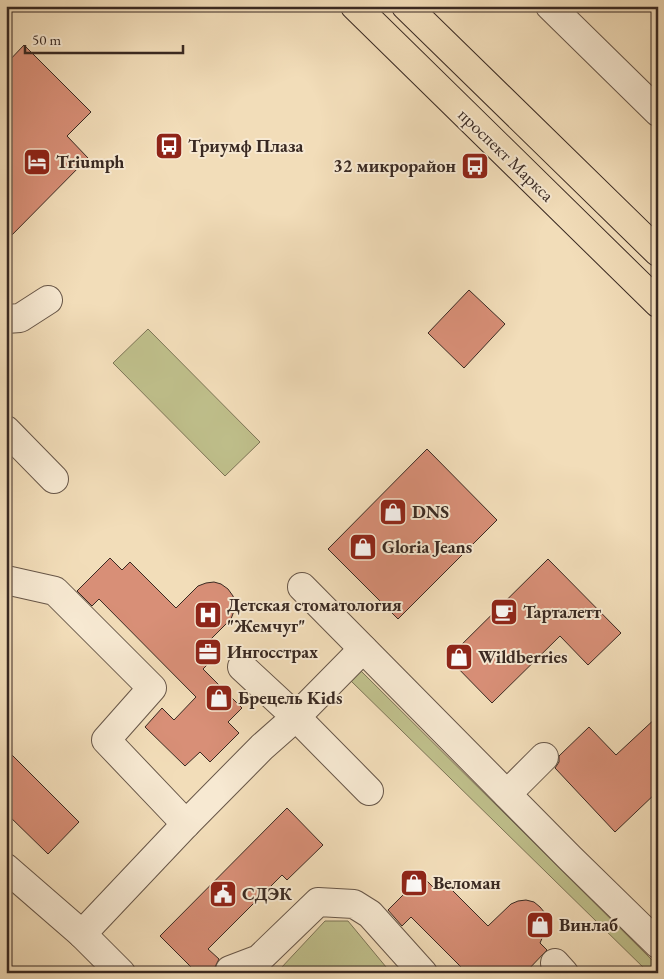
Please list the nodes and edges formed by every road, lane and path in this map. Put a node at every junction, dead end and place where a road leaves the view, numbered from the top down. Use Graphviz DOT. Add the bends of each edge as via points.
graph roads {
  1 [pos="355,6"];
  2 [pos="406,6"];
  3 [pos="550,6"];
  4 [pos="658,112"];
  5 [pos="658,252"];
  6 [pos="48,300"];
  7 [pos="658,303"];
  8 [pos="6,319"];
  9 [pos="6,430"];
  10 [pos="54,479"];
  11 [pos="6,580"];
  12 [pos="302,587"];
  13 [pos="363,649"];
  14 [pos="242,667"];
  15 [pos="296,717"];
  16 [pos="544,757"];
  17 [pos="369,791"];
  18 [pos="507,794"];
  19 [pos="186,824"];
  20 [pos="6,868"];
  21 [pos="82,934"];
  22 [pos="658,944"];
  23 [pos="230,970"];
  24 [pos="121,973"];
  25 [pos="423,973"];
  1 -- 7 [label="main road, проспект Маркса"];
  2 -- 5 [label="main road, проспект Маркса"];
  3 -- 4 [label="lane"];
  6 -- 8 [label="lane" via="20,318"];
  9 -- 10 [label="lane"];
  11 -- 19 [label="lane" via="55,591 152,688 106,740"];
  12 -- 13 [label="lane"];
  13 -- 15 [label="lane"];
  13 -- 18 [label="lane"];
  14 -- 15 [label="lane"];
  15 -- 17 [label="lane"];
  15 -- 19 [label="lane"];
  16 -- 18 [label="lane"];
  18 -- 22 [label="lane"];
  19 -- 21 [label="lane"];
  20 -- 21 [label="lane"];
  21 -- 24 [label="lane"];
  23 -- 25 [label="lane" via="259,959 318,902 354,904 370,914"];
}
